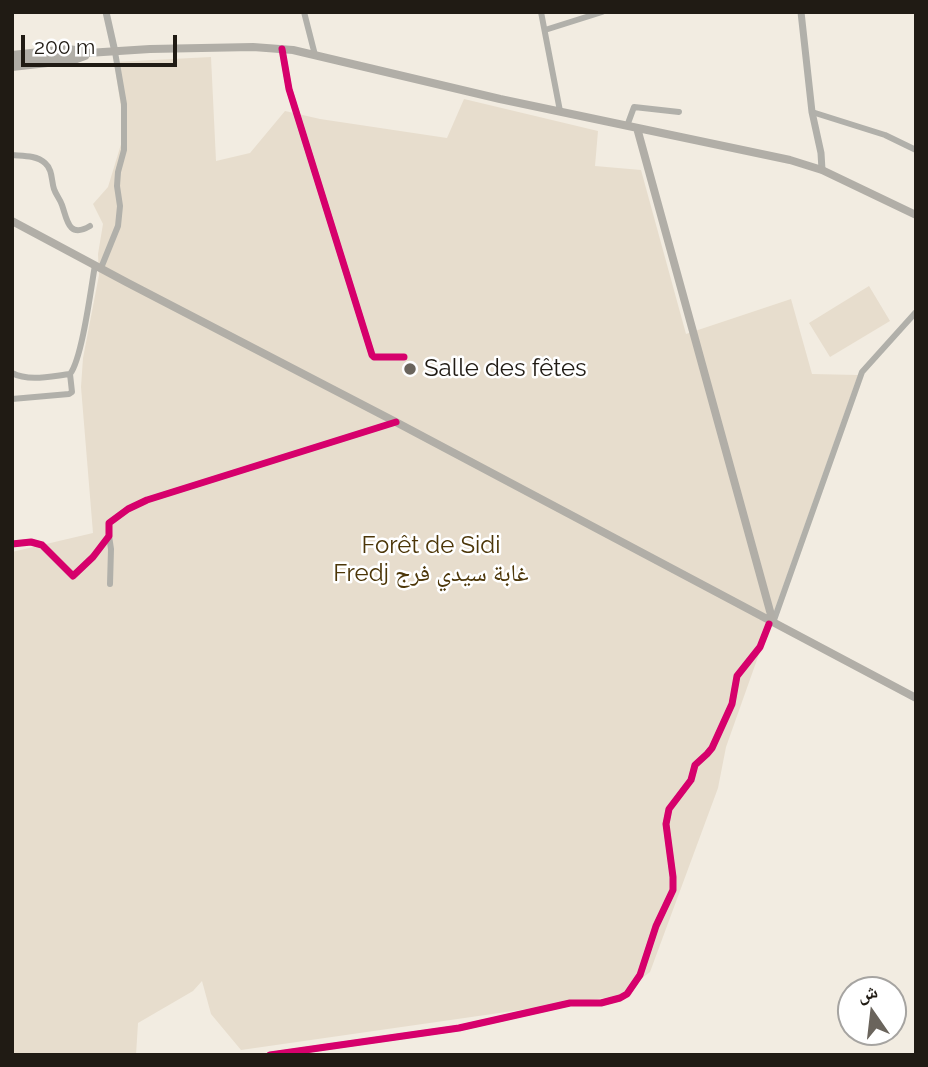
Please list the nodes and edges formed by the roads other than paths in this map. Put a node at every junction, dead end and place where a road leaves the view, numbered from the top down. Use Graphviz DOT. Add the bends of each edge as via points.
graph roads {
  1 [pos="106,12"];
  2 [pos="304,12"];
  3 [pos="541,12"];
  4 [pos="602,12"];
  5 [pos="801,12"];
  6 [pos="545,30"];
  7 [pos="282,49"];
  8 [pos="114,52"];
  9 [pos="88,53"];
  10 [pos="12,55"];
  11 [pos="315,55"];
  12 [pos="12,61"];
  13 [pos="12,67"];
  14 [pos="560,111"];
  15 [pos="679,112"];
  16 [pos="812,112"];
  17 [pos="627,126"];
  18 [pos="637,128"];
  19 [pos="916,150"];
  20 [pos="12,155"];
  21 [pos="822,170"];
  22 [pos="916,215"];
  23 [pos="12,221"];
  24 [pos="90,226"];
  25 [pos="98,267"];
  26 [pos="916,312"];
  27 [pos="404,357"];
  28 [pos="12,373"];
  29 [pos="70,374"];
  30 [pos="12,400"];
  31 [pos="396,422"];
  32 [pos="109,536"];
  33 [pos="12,544"];
  34 [pos="110,584"];
  35 [pos="771,623"];
  36 [pos="916,698"];
  37 [pos="270,1055"];
  1 -- 8 [label="street"];
  2 -- 11 [label="street"];
  3 -- 6 [label="street"];
  4 -- 6 [label="street"];
  5 -- 16 [label="street"];
  6 -- 14 [label="street"];
  7 -- 8 [label="main road"];
  7 -- 11 [label="main road"];
  7 -- 27 [label="street" via="289,89 372,355"];
  8 -- 9 [label="main road"];
  8 -- 25 [label="street" via="124,104 124,150 117,186 120,206 118,226"];
  9 -- 10 [label="main road" via="68,49"];
  9 -- 12 [label="main road"];
  9 -- 13 [label="main road" via="78,59"];
  11 -- 14 [label="main road"];
  14 -- 17 [label="main road"];
  15 -- 17 [label="street" via="634,107"];
  16 -- 19 [label="street"];
  16 -- 21 [label="street"];
  17 -- 18 [label="main road"];
  18 -- 21 [label="main road"];
  18 -- 35 [label="main road"];
  20 -- 24 [label="street" via="45,163 68,225 79,230"];
  21 -- 22 [label="main road"];
  23 -- 25 [label="main road"];
  25 -- 29 [label="street"];
  25 -- 31 [label="main road"];
  26 -- 35 [label="street" via="862,372"];
  28 -- 29 [label="street" via="32,377"];
  29 -- 30 [label="street" via="69,394"];
  31 -- 32 [label="street" via="147,500 109,523"];
  31 -- 35 [label="main road"];
  32 -- 33 [label="street" via="73,576 42,545"];
  32 -- 34 [label="street"];
  35 -- 36 [label="main road"];
  35 -- 37 [label="street" via="760,647 737,676 731,708 712,748 695,765 691,780 669,809 666,824 673,890 640,975 626,994 611,1001 570,1003 459,1028"];
}
